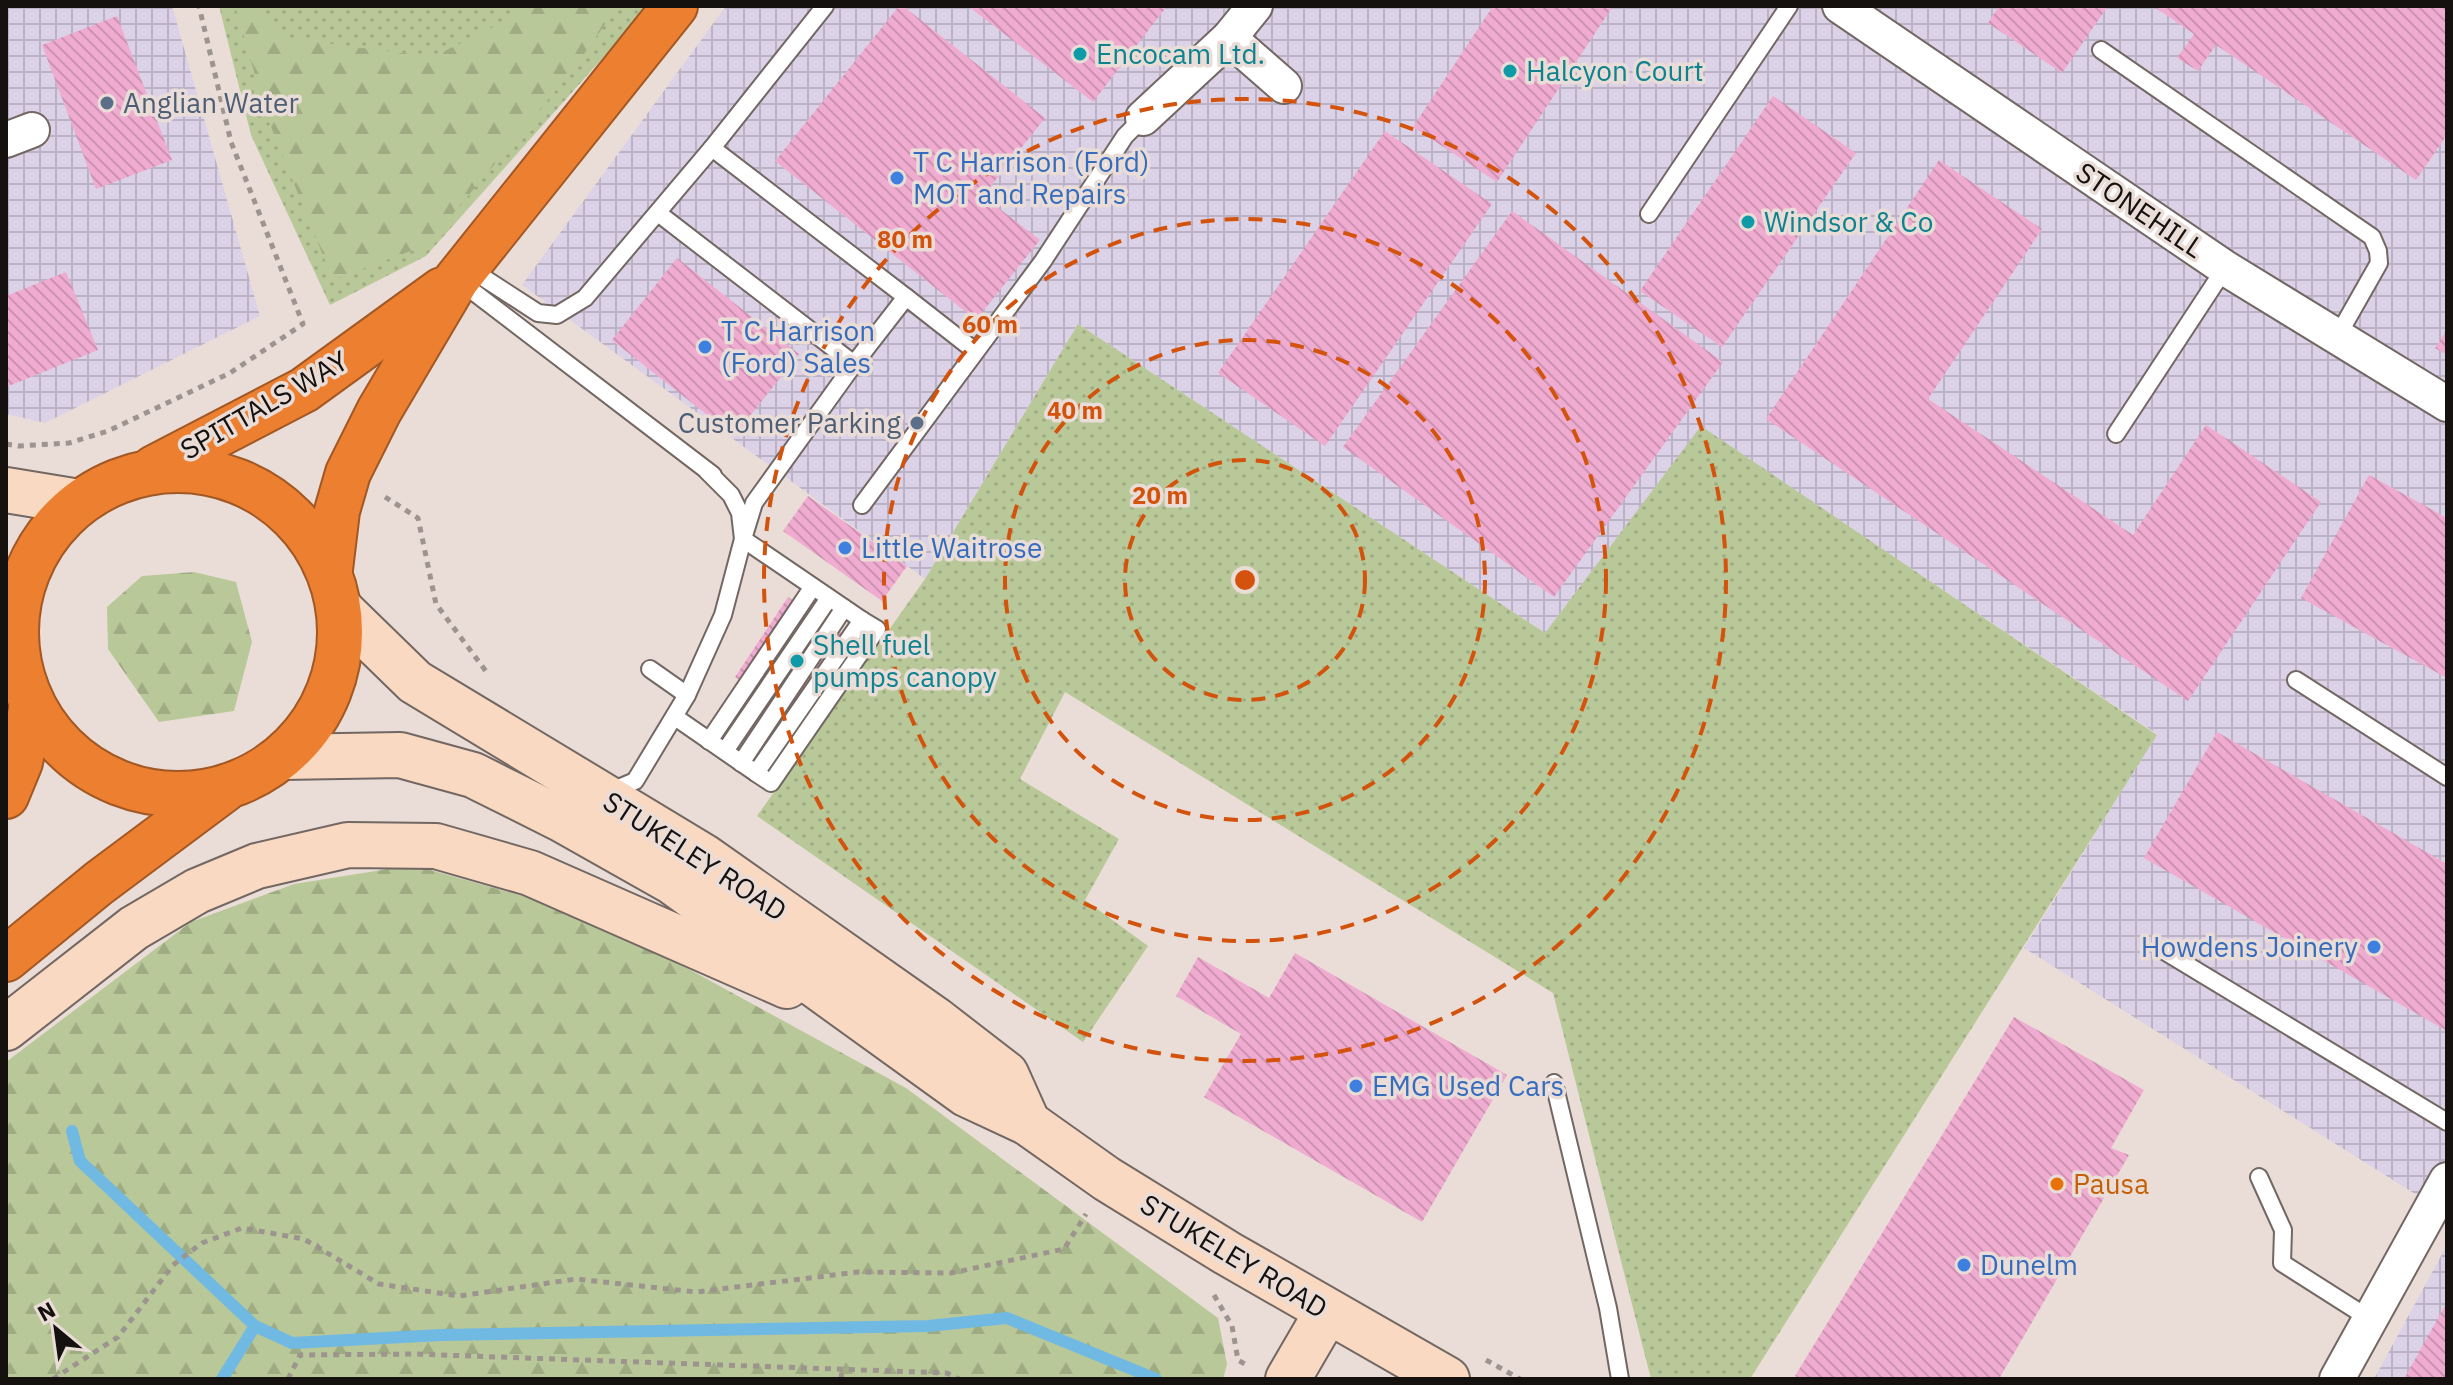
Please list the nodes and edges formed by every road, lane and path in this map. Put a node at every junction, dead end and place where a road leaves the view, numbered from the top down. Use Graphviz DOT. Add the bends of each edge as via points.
graph roads {
  1 [pos="199,6"];
  2 [pos="675,6"];
  3 [pos="825,6"];
  4 [pos="1255,6"];
  5 [pos="1789,6"];
  6 [pos="1840,6"];
  7 [pos="1229,38"];
  8 [pos="2101,50"];
  9 [pos="1284,86"];
  10 [pos="1143,118"];
  11 [pos="712,148"];
  12 [pos="658,213"];
  13 [pos="1649,214"];
  14 [pos="2225,268"];
  15 [pos="461,273"];
  16 [pos="906,297"];
  17 [pos="2337,337"];
  18 [pos="975,351"];
  19 [pos="854,364"];
  20 [pos="2447,404"];
  21 [pos="2116,434"];
  22 [pos="6,444"];
  23 [pos="707,471"];
  24 [pos="146,472"];
  25 [pos="6,490"];
  26 [pos="79,502"];
  27 [pos="754,503"];
  28 [pos="862,505"];
  29 [pos="418,518"];
  30 [pos="743,539"];
  31 [pos="812,588"];
  32 [pos="335,589"];
  33 [pos="829,598"];
  34 [pos="844,608"];
  35 [pos="650,669"];
  36 [pos="19,676"];
  37 [pos="489,676"];
  38 [pos="2296,680"];
  39 [pos="687,695"];
  40 [pos="675,717"];
  41 [pos="709,741"];
  42 [pos="725,751"];
  43 [pos="283,757"];
  44 [pos="741,763"];
  45 [pos="2447,777"];
  46 [pos="227,788"];
  47 [pos="600,795"];
  48 [pos="6,796"];
  49 [pos="2164,951"];
  50 [pos="6,959"];
  51 [pos="873,1024"];
  52 [pos="6,1028"];
  53 [pos="1554,1083"];
  54 [pos="2447,1122"];
  55 [pos="1028,1123"];
  56 [pos="2259,1177"];
  57 [pos="2447,1180"];
  58 [pos="1091,1207"];
  59 [pos="1212,1292"];
  60 [pos="1327,1312"];
  61 [pos="2370,1319"];
  62 [pos="842,1369"];
  63 [pos="1273,1376"];
  64 [pos="53,1379"];
  65 [pos="288,1379"];
  66 [pos="841,1379"];
  67 [pos="959,1379"];
  68 [pos="1447,1379"];
  69 [pos="1620,1379"];
  70 [pos="2337,1379"];
  1 -- 22 [label="path" via="231,142 303,324 230,373 108,431 69,443"];
  2 -- 15 [label="highway, SPITTALS WAY"];
  3 -- 11 [label="lane"];
  4 -- 7 [label="street"];
  5 -- 13 [label="lane"];
  6 -- 14 [label="street, STONEHILL"];
  7 -- 9 [label="street"];
  7 -- 10 [label="street"];
  8 -- 17 [label="lane" via="2372,237 2379,263"];
  10 -- 18 [label="lane" via="1125,136 1043,261"];
  11 -- 12 [label="lane"];
  11 -- 16 [label="lane"];
  12 -- 15 [label="lane" via="585,298 557,315 538,313"];
  12 -- 19 [label="lane"];
  14 -- 17 [label="street, STONEHILL"];
  14 -- 21 [label="lane"];
  15 -- 23 [label="lane"];
  15 -- 24 [label="highway, SPITTALS WAY" via="304,390"];
  15 -- 32 [label="highway, SPITTALS WAY" via="348,473 337,511"];
  16 -- 18 [label="lane"];
  16 -- 19 [label="lane"];
  17 -- 20 [label="street, STONEHILL"];
  18 -- 28 [label="lane"];
  19 -- 27 [label="lane"];
  23 -- 27 [label="lane"];
  23 -- 30 [label="lane" via="731,495"];
  24 -- 26 [label="highway" via="111,483"];
  24 -- 32 [label="highway" via="202,470 256,487 300,522"];
  25 -- 26 [label="main road"];
  26 -- 36 [label="highway" via="47,535 24,577 15,622"];
  27 -- 30 [label="lane"];
  29 -- 37 [label="path" via="436,604"];
  30 -- 31 [label="lane"];
  30 -- 39 [label="lane" via="723,615"];
  31 -- 33 [label="lane"];
  31 -- 41 [label="lane"];
  32 -- 43 [label="highway, SPITTALS WAY" via="339,664 319,715"];
  32 -- 47 [label="main road, STUKELEY ROAD" via="415,682"];
  33 -- 34 [label="lane"];
  33 -- 42 [label="lane"];
  34 -- 44 [label="lane"];
  34 -- 44 [label="lane" via="862,620 756,773"];
  35 -- 39 [label="lane"];
  36 -- 46 [label="highway" via="58,743 94,772 136,790 182,795"];
  36 -- 48 [label="highway" via="20,762"];
  38 -- 45 [label="lane"];
  39 -- 40 [label="lane"];
  40 -- 41 [label="lane"];
  40 -- 47 [label="lane" via="635,781"];
  41 -- 42 [label="lane"];
  42 -- 44 [label="lane"];
  43 -- 46 [label="highway, SPITTALS WAY"];
  43 -- 51 [label="main road, STUKELEY ROAD" via="400,755 473,775 671,881"];
  46 -- 50 [label="highway"];
  47 -- 55 [label="main road, STUKELEY ROAD" via="703,856 948,1029 1006,1074"];
  49 -- 54 [label="lane"];
  51 -- 52 [label="main road" via="530,873 436,846 348,845 257,866 197,891 134,928"];
  51 -- 55 [label="main road, STUKELEY ROAD" via="966,1094"];
  53 -- 69 [label="lane"];
  55 -- 60 [label="main road, STUKELEY ROAD" via="1107,1179"];
  56 -- 61 [label="lane" via="2283,1230 2282,1263"];
  57 -- 61 [label="street"];
  58 -- 64 [label="path" via="1064,1249 951,1273 858,1272 696,1292 576,1279 459,1296 379,1284 304,1239 242,1228 202,1243 173,1265 118,1337"];
  59 -- 63 [label="path" via="1232,1326 1238,1360"];
  60 -- 63 [label="main road"];
  60 -- 68 [label="main road, STUKELEY ROAD"];
  61 -- 70 [label="street"];
  62 -- 65 [label="path" via="300,1355"];
  62 -- 66 [label="path"];
  62 -- 67 [label="path" via="947,1373"];
}
